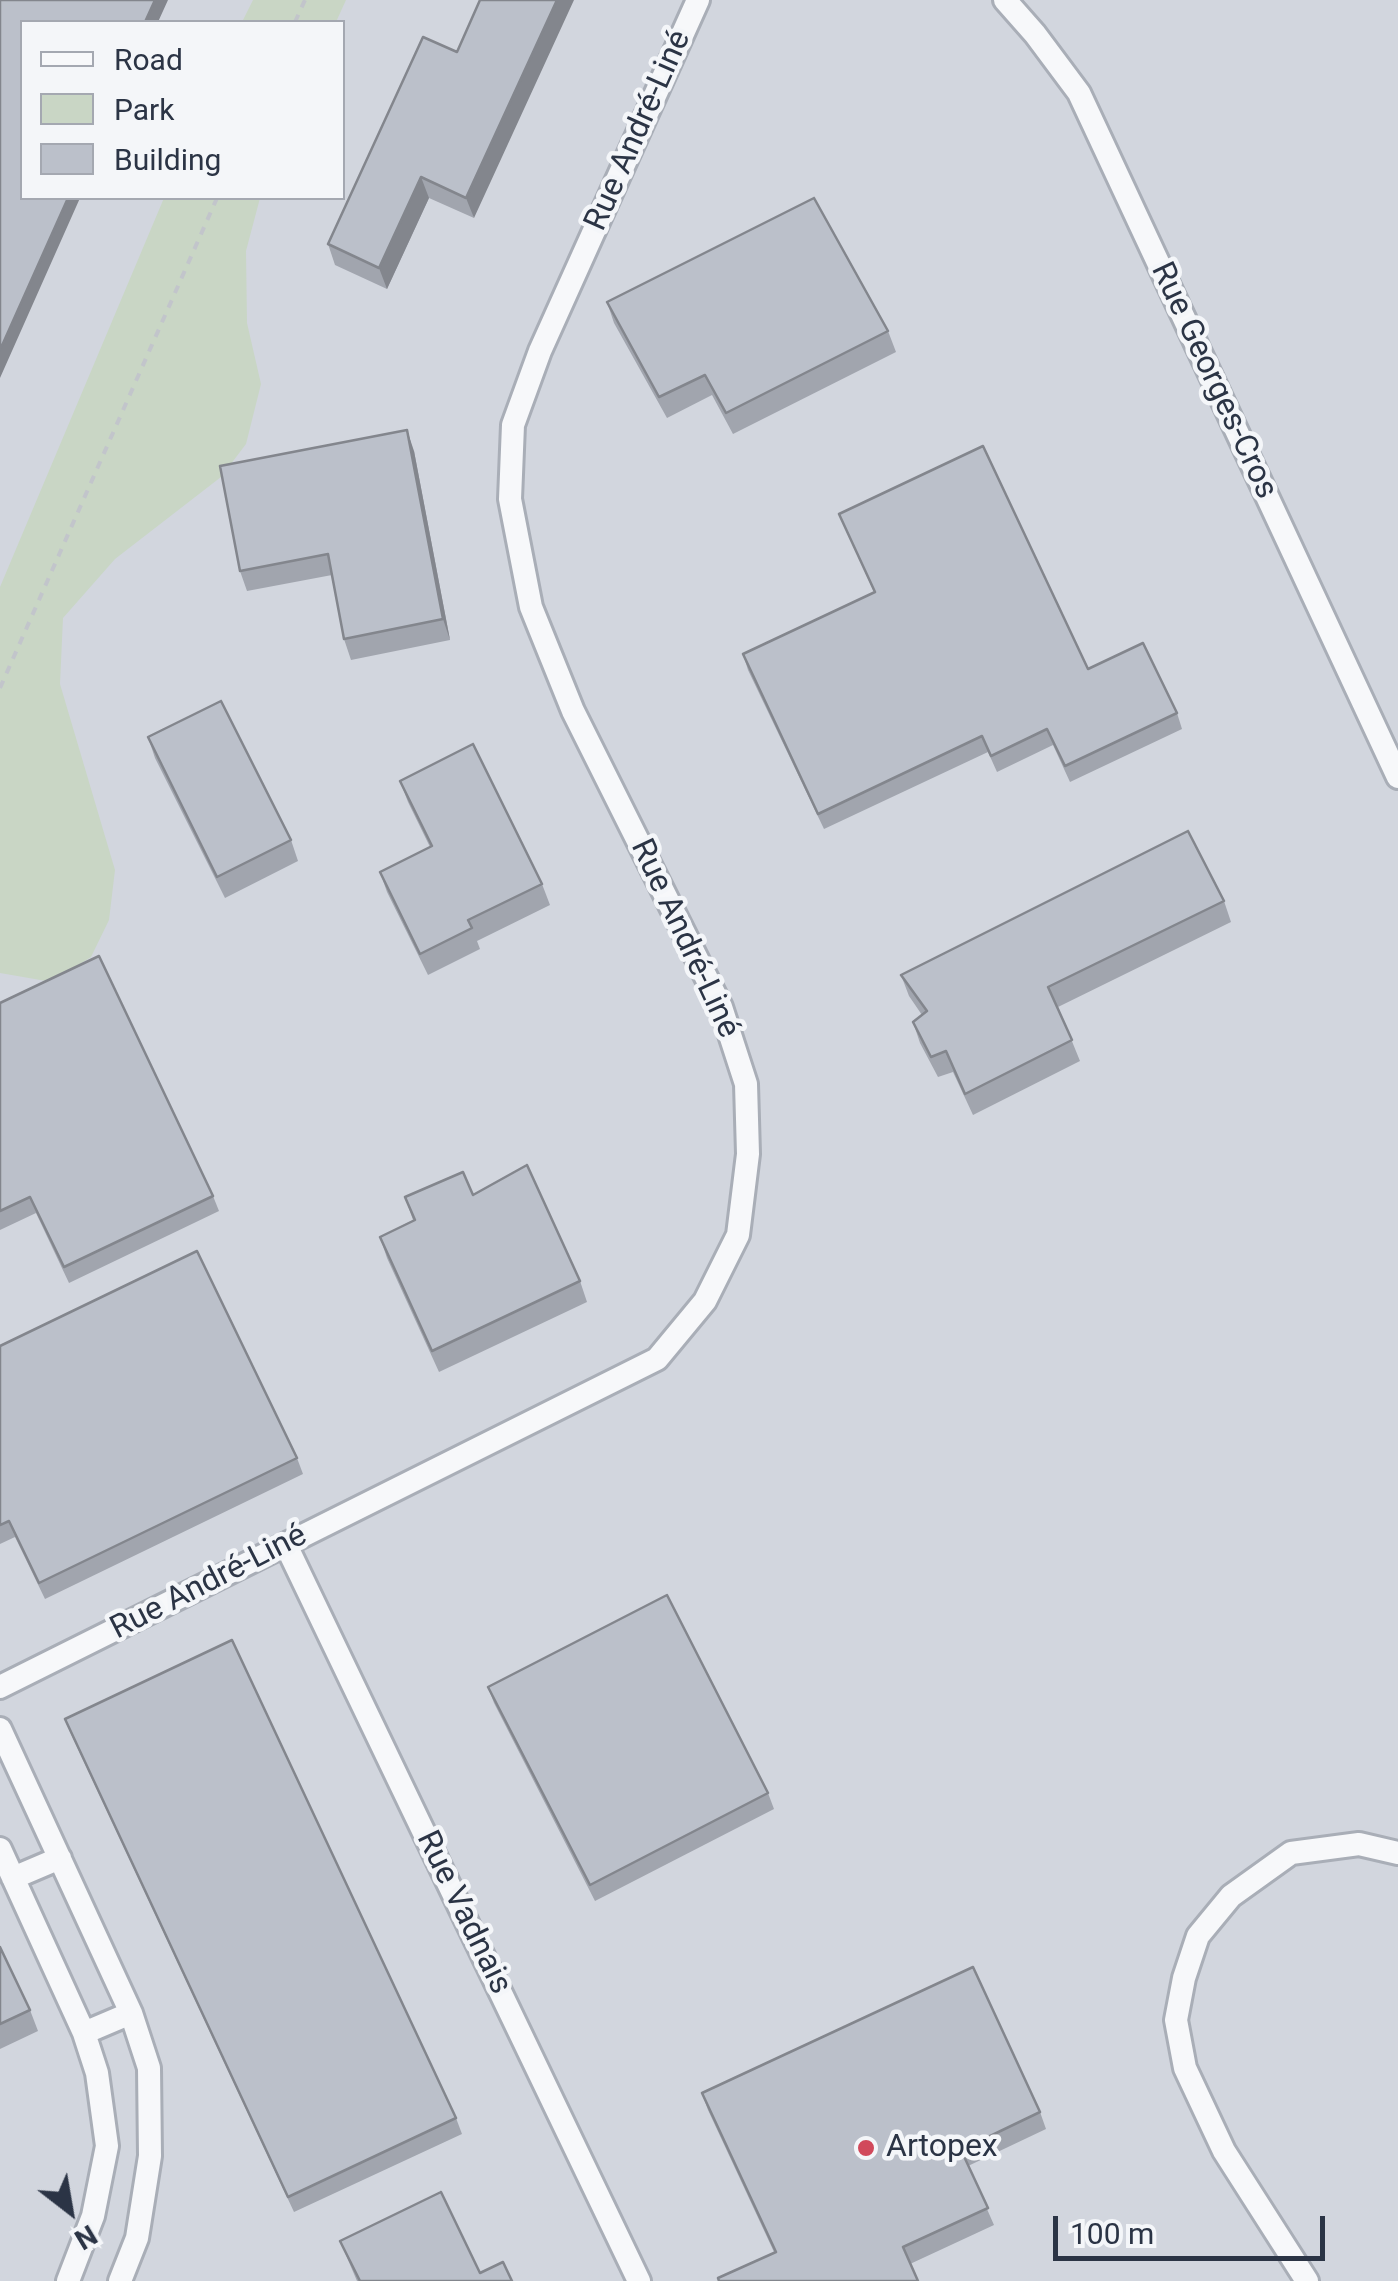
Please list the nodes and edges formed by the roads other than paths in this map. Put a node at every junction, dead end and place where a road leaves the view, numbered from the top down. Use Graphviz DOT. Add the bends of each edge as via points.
graph roads {
  1 [pos="698,0"];
  2 [pos="1005,0"];
  3 [pos="1398,777"];
  4 [pos="286,1544"];
  5 [pos="0,1687"];
  6 [pos="0,1729"];
  7 [pos="0,1849"];
  8 [pos="1398,1853"];
  9 [pos="60,1858"];
  10 [pos="14,1878"];
  11 [pos="131,2013"];
  12 [pos="84,2033"];
  13 [pos="68,2281"];
  14 [pos="120,2281"];
  15 [pos="639,2281"];
  16 [pos="1308,2281"];
  1 -- 4 [label="street, Rue André-Liné" via="540,350 513,426 510,499 530,607 574,711 722,1006 746,1084 748,1154 738,1236 706,1301 657,1359"];
  2 -- 3 [label="street, Rue Georges-Cros" via="1079,94"];
  4 -- 5 [label="street, Rue André-Liné"];
  4 -- 15 [label="street, Rue Vadnais"];
  6 -- 9 [label="street"];
  7 -- 10 [label="street"];
  8 -- 16 [label="street" via="1359,1844 1291,1853 1231,1896 1198,1936 1181,1992 1176,2020 1185,2068 1224,2151"];
  9 -- 10 [label="street"];
  9 -- 11 [label="street"];
  10 -- 12 [label="street"];
  11 -- 12 [label="street"];
  11 -- 14 [label="street" via="150,2068 150,2156 137,2238"];
  12 -- 13 [label="street" via="107,2146 94,2216"];
}
